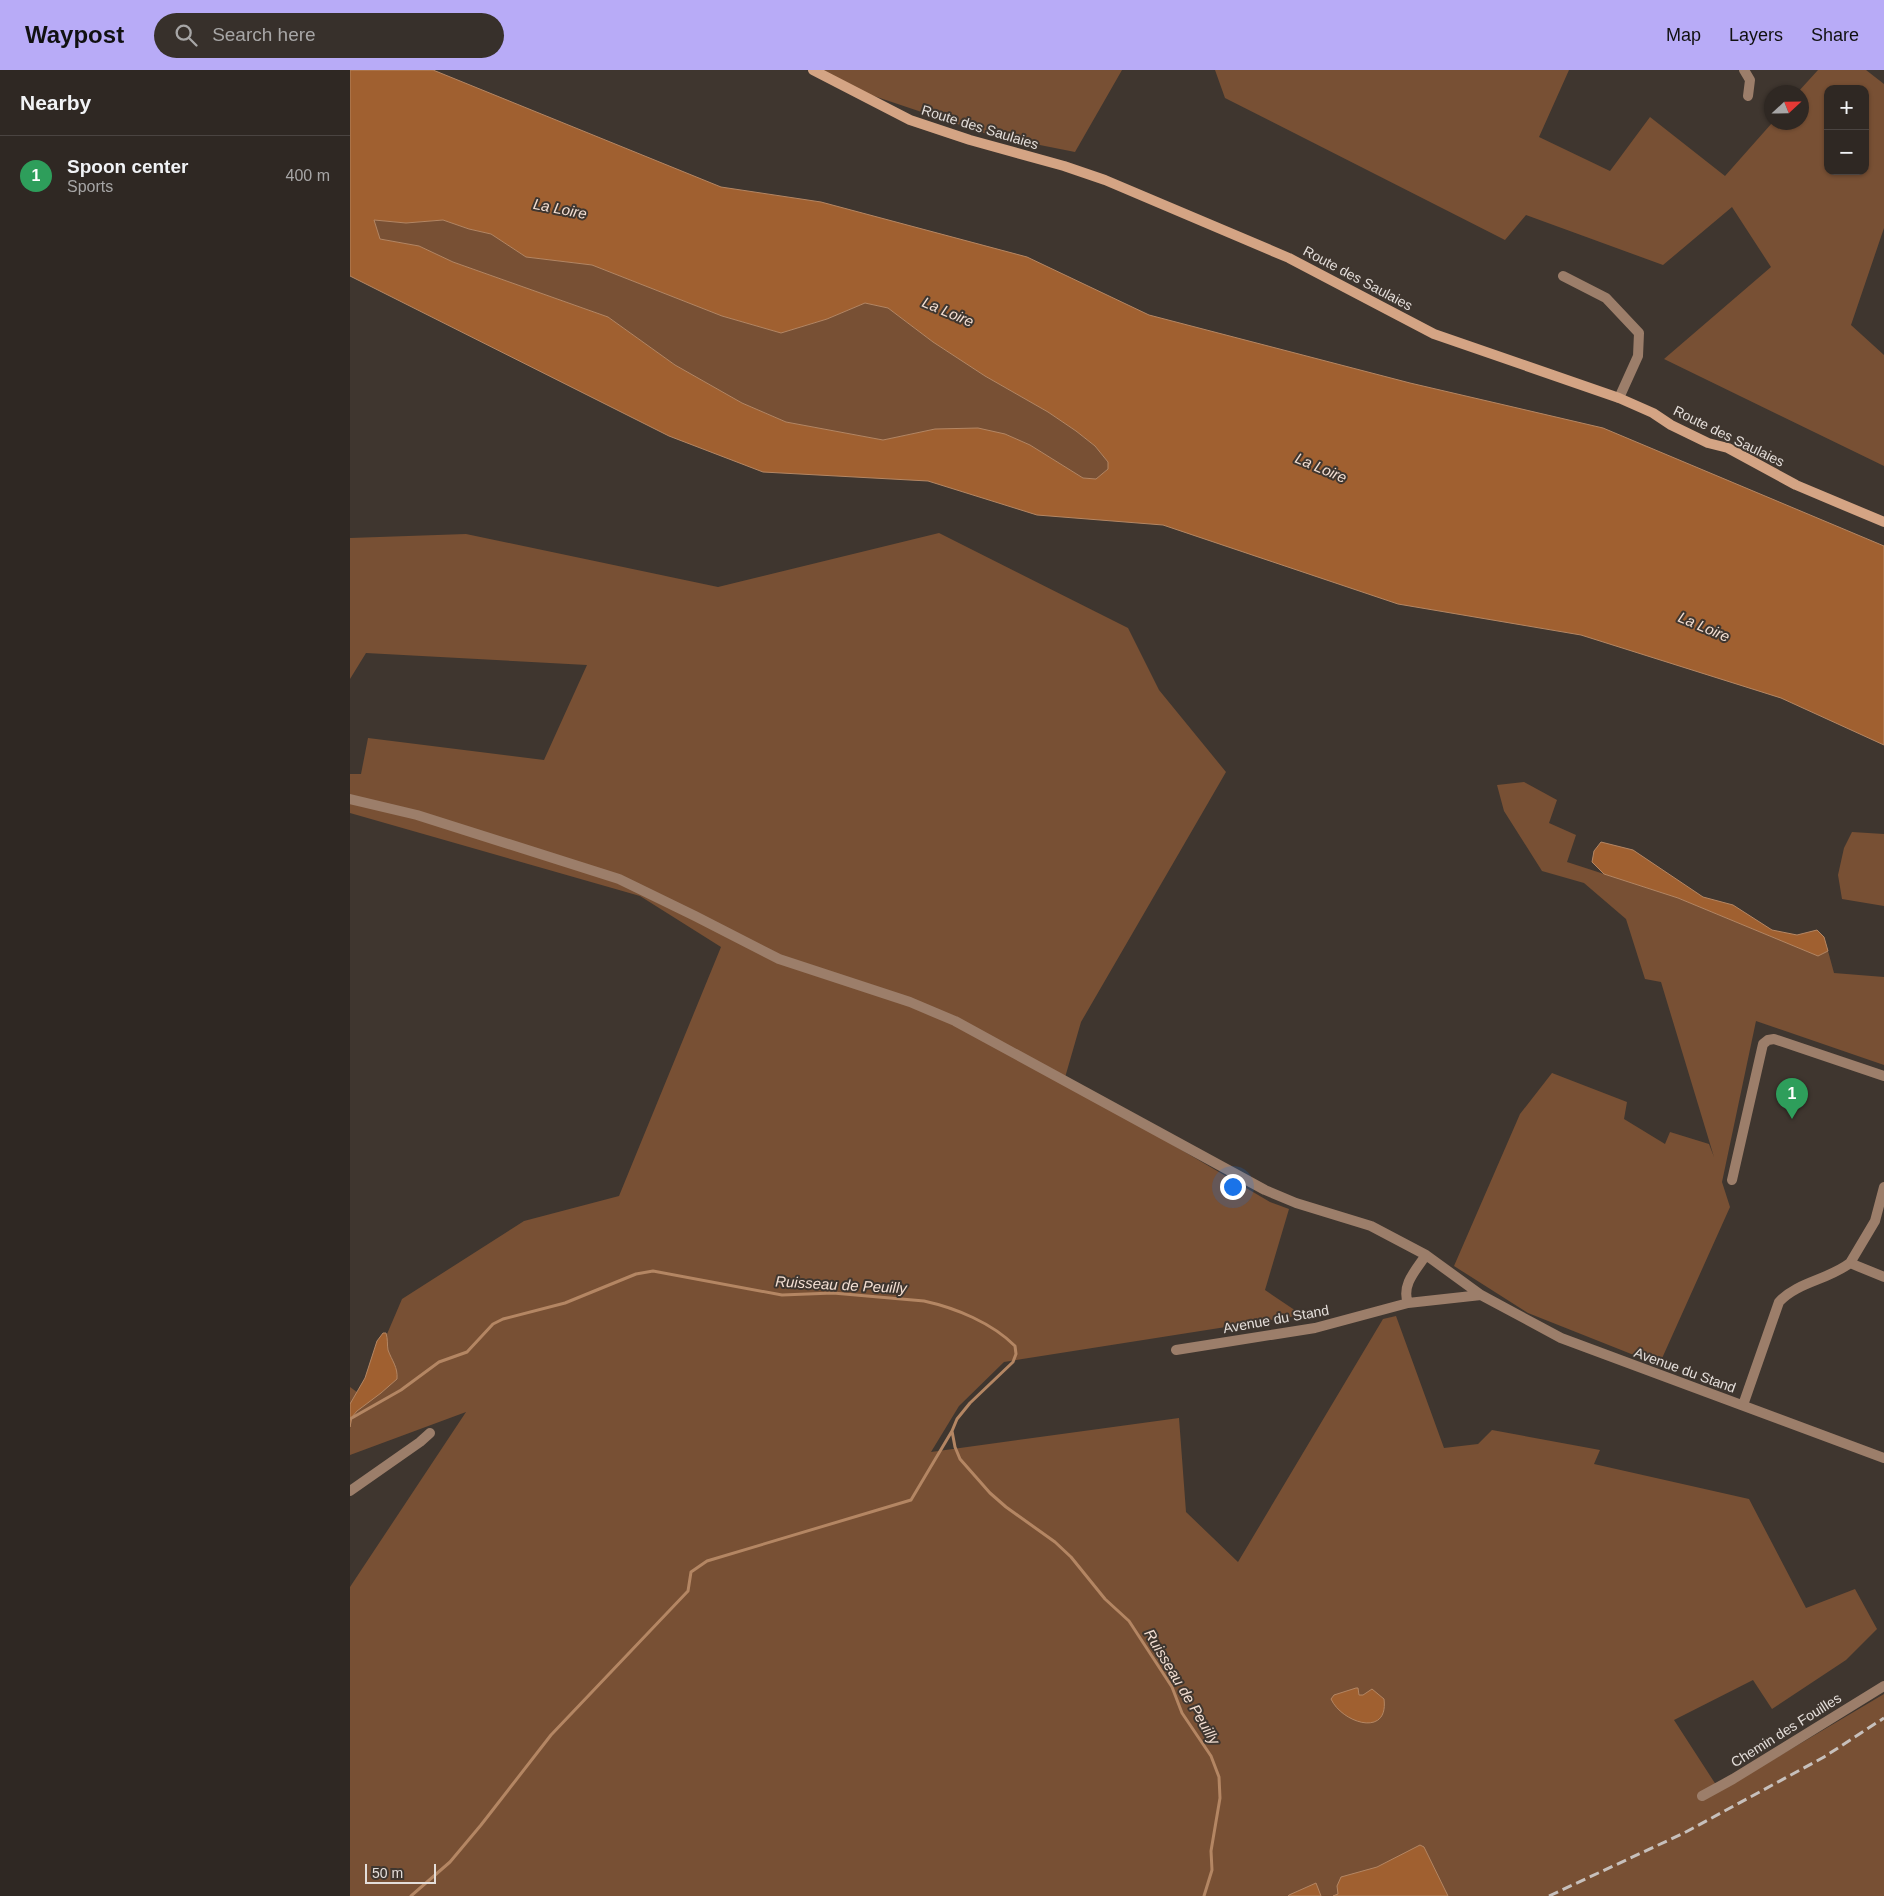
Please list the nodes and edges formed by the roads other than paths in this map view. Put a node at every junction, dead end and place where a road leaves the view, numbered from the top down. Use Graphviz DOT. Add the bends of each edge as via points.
graph roads {
  1 [pos="813,70"];
  2 [pos="1744,70"];
  3 [pos="1748,96"];
  4 [pos="1563,276"];
  5 [pos="1619,398"];
  6 [pos="1884,522"];
  7 [pos="350,799"];
  8 [pos="1884,1076"];
  9 [pos="1732,1180"];
  10 [pos="1884,1187"];
  11 [pos="1426,1255"];
  12 [pos="1850,1264"];
  13 [pos="1884,1277"];
  14 [pos="1481,1296"];
  15 [pos="1408,1303"];
  16 [pos="1176,1350"];
  17 [pos="1743,1405"];
  18 [pos="430,1433"];
  19 [pos="1884,1458"];
  20 [pos="350,1491"];
  21 [pos="1884,1686"];
  22 [pos="1702,1796"];
  1 -- 5 [label="street, Route des Saulaies" via="910,120 1105,180 1289,258 1434,334"];
  2 -- 3 [label="street" via="1750,80"];
  4 -- 5 [label="street" via="1606,298 1639,332 1638,356"];
  5 -- 6 [label="street, Route des Saulaies" via="1708,443 1728,448 1805,489"];
  7 -- 11 [label="street, Avenue du Stand" via="417,815 619,879 779,959 910,1002 955,1021 1265,1190 1371,1226"];
  8 -- 9 [label="street" via="1774,1039 1768,1040 1763,1044"];
  10 -- 12 [label="street" via="1875,1221"];
  11 -- 14 [label="street, Avenue du Stand"];
  11 -- 15 [label="street" via="1406,1286"];
  12 -- 13 [label="street"];
  12 -- 17 [label="street" via="1786,1294 1779,1302"];
  14 -- 15 [label="street, Avenue du Stand"];
  14 -- 17 [label="street, Avenue du Stand" via="1561,1338"];
  15 -- 16 [label="street, Avenue du Stand" via="1315,1328"];
  17 -- 19 [label="street, Avenue du Stand"];
  18 -- 20 [label="street"];
  21 -- 22 [label="street, Chemin des Fouilles"];
}
